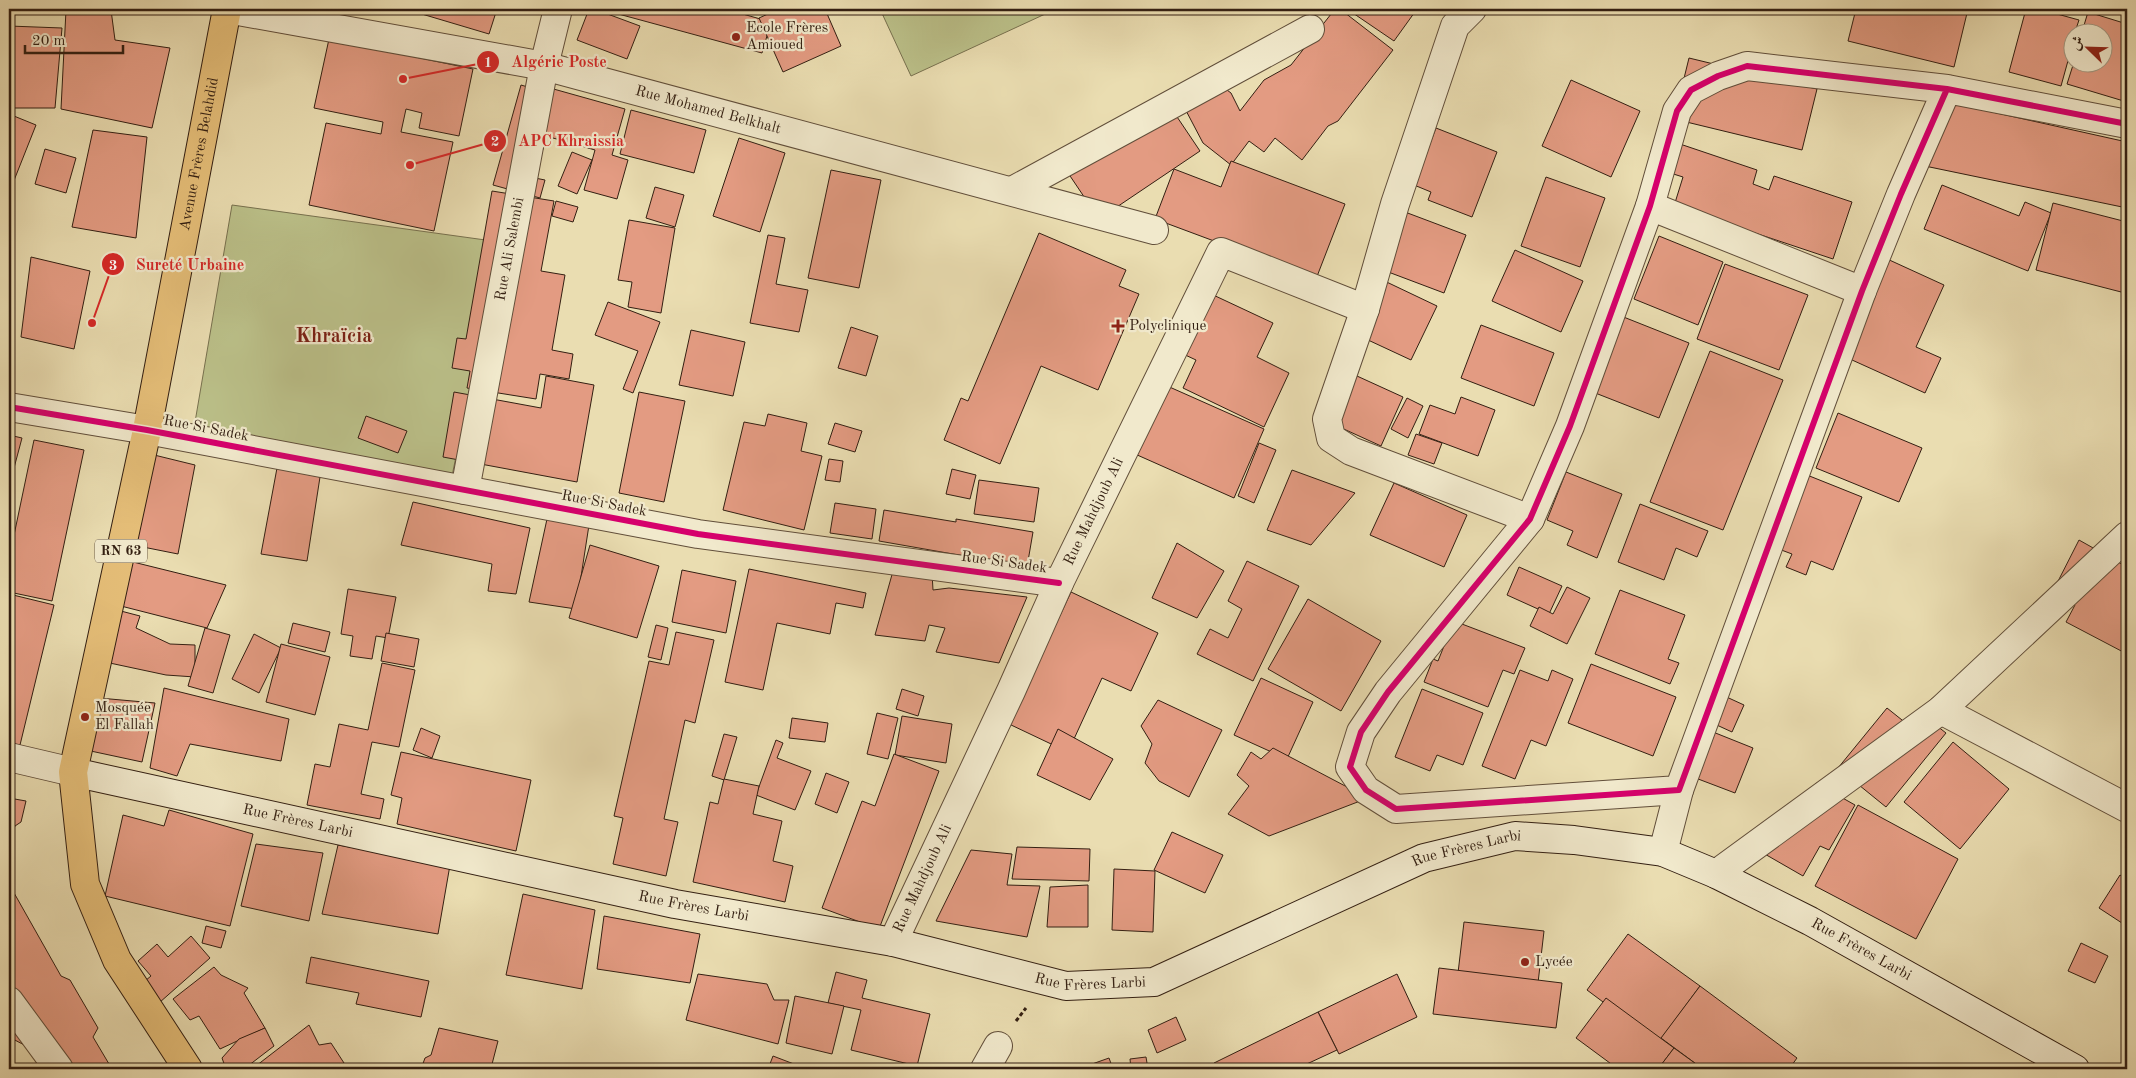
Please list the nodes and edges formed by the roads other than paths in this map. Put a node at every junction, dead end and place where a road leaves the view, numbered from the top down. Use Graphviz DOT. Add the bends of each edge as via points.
graph roads {
  1 [pos="227,9"];
  2 [pos="558,9"];
  3 [pos="1472,9"];
  4 [pos="1310,29"];
  5 [pos="544,66"];
  6 [pos="1948,89"];
  7 [pos="2127,124"];
  8 [pos="1012,191"];
  9 [pos="1650,206"];
  10 [pos="1154,230"];
  11 [pos="1862,291"];
  12 [pos="1365,309"];
  13 [pos="9,407"];
  14 [pos="147,430"];
  15 [pos="465,490"];
  16 [pos="1530,519"];
  17 [pos="2127,537"];
  18 [pos="1059,583"];
  19 [pos="1940,710"];
  20 [pos="9,757"];
  21 [pos="73,772"];
  22 [pos="1679,790"];
  23 [pos="2127,808"];
  24 [pos="1663,852"];
  25 [pos="1716,874"];
  26 [pos="893,942"];
  27 [pos="9,1001"];
  28 [pos="998,1046"];
  29 [pos="59,1069"];
  30 [pos="188,1069"];
  31 [pos="985,1069"];
  32 [pos="2075,1069"];
  1 -- 5 [label="street, Rue Mohamed Belkhalt"];
  1 -- 14 [label="main road, Avenue Frères Belahdid / RN 63"];
  2 -- 5 [label="street, Rue Ali Salembi"];
  3 -- 12 [label="street" via="1455,26 1395,204"];
  4 -- 8 [label="street"];
  5 -- 8 [label="street, Rue Mohamed Belkhalt"];
  5 -- 15 [label="street, Rue Ali Salembi"];
  6 -- 7 [label="street"];
  6 -- 9 [label="street" via="1747,66 1718,76 1691,90 1677,111"];
  6 -- 11 [label="street"];
  8 -- 10 [label="street, Rue Mohamed Belkhalt"];
  9 -- 11 [label="street"];
  9 -- 16 [label="street" via="1570,426"];
  11 -- 22 [label="street"];
  12 -- 16 [label="street" via="1327,419 1332,438 1351,451"];
  12 -- 18 [label="street, Rue Mahdjoub Ali" via="1222,252"];
  13 -- 14 [label="street, Rue Si Sadek"];
  14 -- 15 [label="street, Rue Si Sadek"];
  14 -- 21 [label="main road, Avenue Frères Belahdid / RN 63"];
  15 -- 18 [label="street, Rue Si Sadek" via="698,534"];
  16 -- 22 [label="street" via="1388,692 1361,732 1350,767 1366,790 1396,809"];
  17 -- 19 [label="street"];
  18 -- 26 [label="street, Rue Mahdjoub Ali"];
  19 -- 23 [label="street"];
  19 -- 25 [label="street"];
  20 -- 21 [label="street, Rue Frères Larbi"];
  21 -- 26 [label="street, Rue Frères Larbi" via="675,904"];
  21 -- 30 [label="main road, Avenue Frères Belahdid / RN 63" via="85,884 117,960"];
  22 -- 24 [label="street"];
  24 -- 25 [label="street, Rue Frères Larbi"];
  24 -- 26 [label="street, Rue Frères Larbi" via="1515,836 1424,858 1154,982 1066,986"];
  25 -- 32 [label="street, Rue Frères Larbi" via="1810,921"];
  27 -- 29 [label="street"];
  28 -- 31 [label="street"];
}
